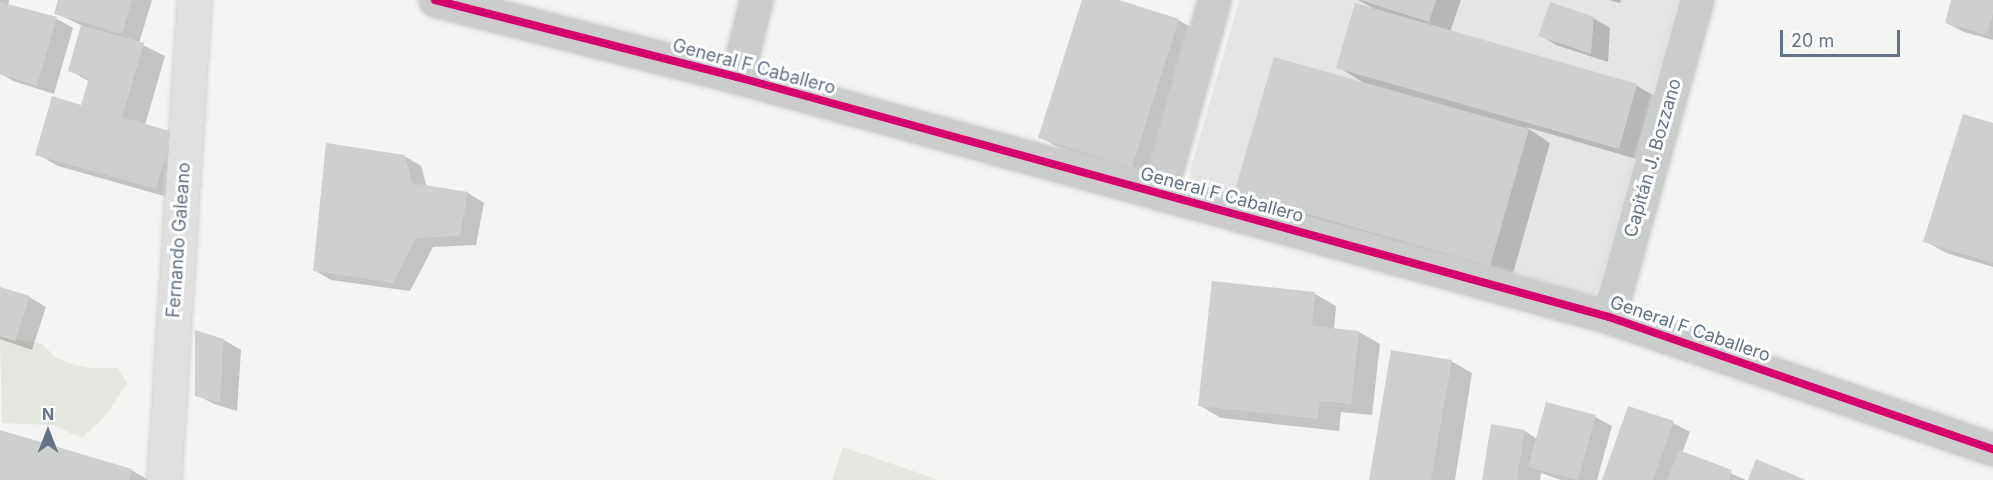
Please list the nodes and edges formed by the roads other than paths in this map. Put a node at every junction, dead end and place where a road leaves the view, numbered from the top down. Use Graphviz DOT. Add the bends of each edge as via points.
graph roads {
  1 [pos="194,0"];
  2 [pos="435,0"];
  3 [pos="756,0"];
  4 [pos="1214,0"];
  5 [pos="1697,0"];
  6 [pos="737,76"];
  7 [pos="1160,194"];
  8 [pos="1609,317"];
  9 [pos="1993,449"];
  10 [pos="169,478"];
  1 -- 10 [label="street, Fernando Galeano"];
  2 -- 6 [label="street, General F Caballero"];
  3 -- 6 [label="street"];
  4 -- 7 [label="street"];
  5 -- 8 [label="street, Capitán J. Bozzano"];
  6 -- 7 [label="street, General F Caballero"];
  7 -- 8 [label="street, General F Caballero"];
  8 -- 9 [label="street, General F Caballero"];
}
